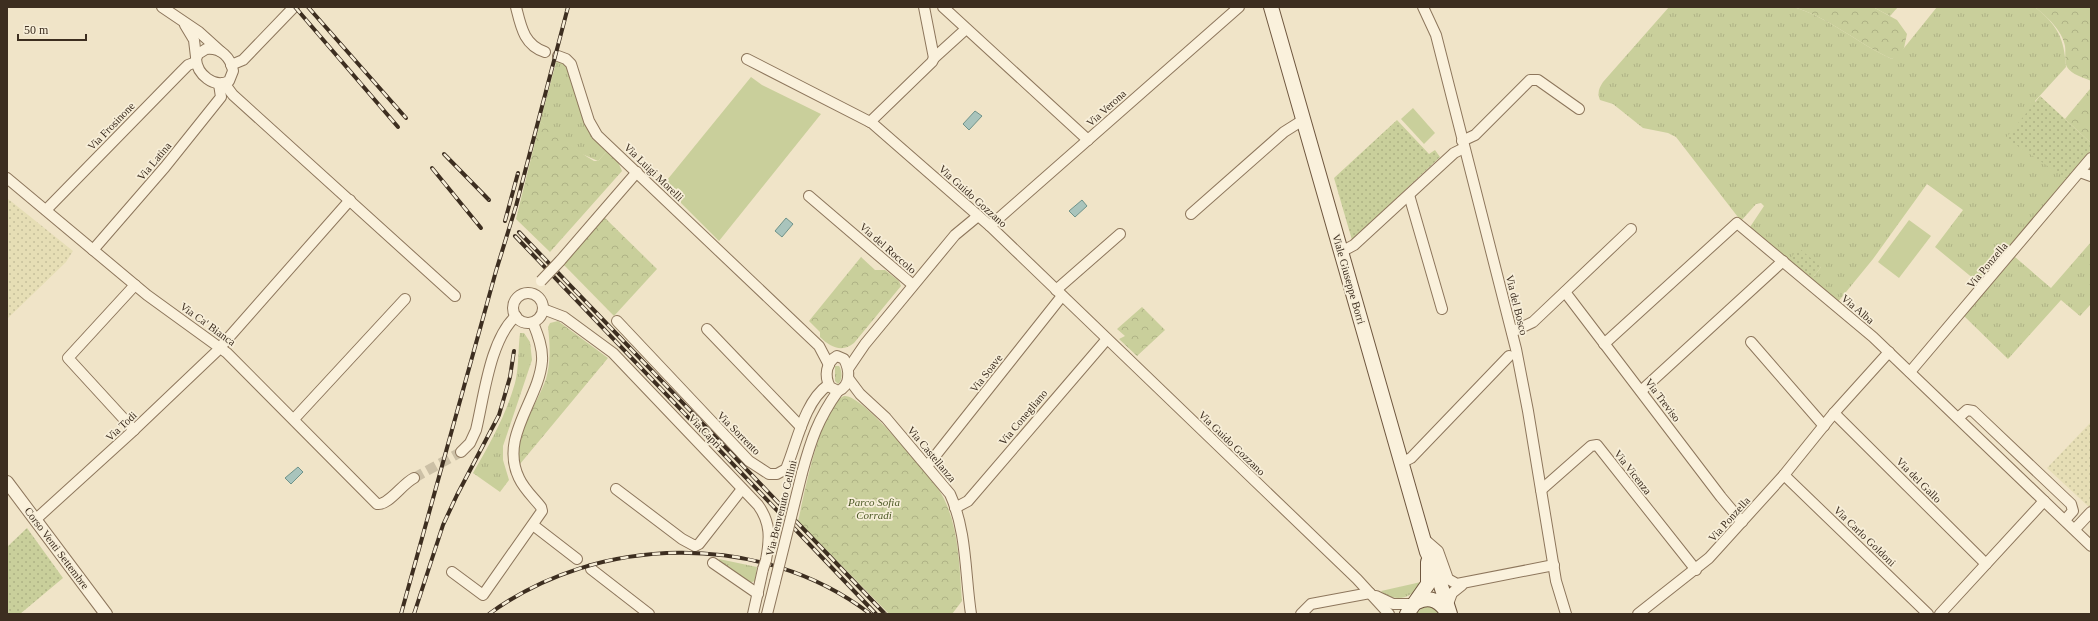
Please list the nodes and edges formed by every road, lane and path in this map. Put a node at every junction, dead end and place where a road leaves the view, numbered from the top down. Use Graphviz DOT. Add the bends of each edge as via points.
graph roads {
  1 [pos="162,7"];
  2 [pos="294,7"];
  3 [pos="516,7"];
  4 [pos="924,7"];
  5 [pos="943,7"];
  6 [pos="1239,7"];
  7 [pos="1271,7"];
  8 [pos="1423,7"];
  9 [pos="184,23"];
  10 [pos="966,29"];
  11 [pos="220,51"];
  12 [pos="545,52"];
  13 [pos="558,56"];
  14 [pos="934,58"];
  15 [pos="196,59"];
  16 [pos="747,59"];
  17 [pos="231,65"];
  18 [pos="222,83"];
  19 [pos="1579,109"];
  20 [pos="1303,120"];
  21 [pos="870,122"];
  22 [pos="1088,140"];
  23 [pos="1463,144"];
  24 [pos="2091,158"];
  25 [pos="637,172"];
  26 [pos="2080,172"];
  27 [pos="2091,176"];
  28 [pos="7,178"];
  29 [pos="1409,195"];
  30 [pos="809,196"];
  31 [pos="350,200"];
  32 [pos="46,210"];
  33 [pos="1191,214"];
  34 [pos="978,216"];
  35 [pos="990,226"];
  36 [pos="1631,229"];
  37 [pos="1120,234"];
  38 [pos="93,250"];
  39 [pos="1341,252"];
  40 [pos="1783,261"];
  41 [pos="135,285"];
  42 [pos="913,285"];
  43 [pos="1565,292"];
  44 [pos="532,293"];
  45 [pos="1059,293"];
  46 [pos="455,296"];
  47 [pos="405,299"];
  48 [pos="543,309"];
  49 [pos="1442,309"];
  50 [pos="516,316"];
  51 [pos="617,322"];
  52 [pos="533,323"];
  53 [pos="707,329"];
  54 [pos="1512,332"];
  55 [pos="1107,339"];
  56 [pos="1751,342"];
  57 [pos="865,344"];
  58 [pos="1604,344"];
  59 [pos="819,346"];
  60 [pos="220,347"];
  61 [pos="1889,352"];
  62 [pos="840,356"];
  63 [pos="1509,356"];
  64 [pos="829,365"];
  65 [pos="1910,372"];
  66 [pos="848,374"];
  67 [pos="835,388"];
  68 [pos="1641,391"];
  69 [pos="860,394"];
  70 [pos="1834,413"];
  71 [pos="1958,418"];
  72 [pos="294,419"];
  73 [pos="1824,426"];
  74 [pos="801,427"];
  75 [pos="134,430"];
  76 [pos="461,452"];
  77 [pos="1401,463"];
  78 [pos="928,465"];
  79 [pos="1784,475"];
  80 [pos="414,478"];
  81 [pos="7,482"];
  82 [pos="616,488"];
  83 [pos="742,489"];
  84 [pos="1541,490"];
  85 [pos="2044,501"];
  86 [pos="955,508"];
  87 [pos="2091,512"];
  88 [pos="35,520"];
  89 [pos="2065,520"];
  90 [pos="1742,522"];
  91 [pos="533,525"];
  92 [pos="2075,529"];
  93 [pos="1423,538"];
  94 [pos="2091,546"];
  95 [pos="1427,552"];
  96 [pos="577,559"];
  97 [pos="713,563"];
  98 [pos="1986,564"];
  99 [pos="1554,565"];
  100 [pos="591,569"];
  101 [pos="1696,570"];
  102 [pos="452,572"];
  103 [pos="1462,585"];
  104 [pos="1370,593"];
  105 [pos="758,594"];
  106 [pos="1413,607"];
  107 [pos="1449,611"];
  108 [pos="106,614"];
  109 [pos="649,614"];
  110 [pos="753,614"];
  111 [pos="767,614"];
  112 [pos="971,614"];
  113 [pos="1301,614"];
  114 [pos="1389,614"];
  115 [pos="1566,614"];
  116 [pos="1638,614"];
  117 [pos="1928,614"];
  118 [pos="1940,614"];
  1 -- 9 [label="street"];
  2 -- 17 [label="street" via="243,60"];
  3 -- 12 [label="street" via="527,40"];
  4 -- 14 [label="street"];
  5 -- 10 [label="street"];
  6 -- 22 [label="street, Via Verona"];
  7 -- 20 [label="main road, Viale Giuseppe Borri"];
  8 -- 23 [label="street, Via del Bosco" via="1436,35"];
  9 -- 11 [label="street" via="199,32"];
  9 -- 15 [label="street" via="194,40"];
  10 -- 14 [label="street"];
  10 -- 22 [label="street"];
  11 -- 15 [label="street" via="206,49"];
  11 -- 17 [label="street" via="229,59"];
  13 -- 25 [label="street, Via Luigi Morelli" via="571,64 591,128"];
  14 -- 21 [label="street"];
  15 -- 18 [label="street" via="203,74"];
  15 -- 32 [label="street, Via Frosinone" via="180,72"];
  16 -- 21 [label="street, Via Guido Gozzano"];
  17 -- 18 [label="street" via="232,77"];
  18 -- 31 [label="street"];
  18 -- 38 [label="street, Via Latina" via="221,98"];
  19 -- 23 [label="street" via="1538,80 1530,80"];
  20 -- 33 [label="street" via="1284,132"];
  20 -- 39 [label="main road, Viale Giuseppe Borri"];
  21 -- 34 [label="street, Via Guido Gozzano"];
  22 -- 35 [label="street, Via Verona"];
  23 -- 29 [label="street"];
  23 -- 54 [label="street, Via del Bosco"];
  24 -- 26 [label="street, Via Ponzella"];
  25 -- 44 [label="street, bridge"];
  25 -- 59 [label="street, Via Luigi Morelli"];
  26 -- 27 [label="street"];
  26 -- 65 [label="street, Via Ponzella"];
  28 -- 32 [label="street, Via Ca' Bianca"];
  29 -- 39 [label="street" via="1354,245"];
  29 -- 49 [label="street"];
  30 -- 42 [label="street, Via del Roccolo"];
  31 -- 46 [label="street"];
  31 -- 60 [label="street, Via Todi"];
  32 -- 38 [label="street, Via Ca' Bianca"];
  34 -- 35 [label="street, Via Guido Gozzano"];
  34 -- 42 [label="street" via="955,235"];
  35 -- 45 [label="street, Via Guido Gozzano"];
  36 -- 43 [label="street"];
  37 -- 45 [label="street"];
  38 -- 41 [label="street, Via Ca' Bianca"];
  39 -- 77 [label="main road, Viale Giuseppe Borri"];
  40 -- 58 [label="street, Via Alba" via="1737,223"];
  40 -- 61 [label="street, Via Alba"];
  40 -- 68 [label="street"];
  41 -- 60 [label="street, Via Ca' Bianca"];
  41 -- 75 [label="street" via="68,358"];
  42 -- 57 [label="street, Via del Roccolo"];
  43 -- 54 [label="street" via="1531,323"];
  43 -- 58 [label="street, Via Treviso"];
  44 -- 48 [label="street" via="542,301"];
  44 -- 50 [label="street" via="518,297 513,307"];
  45 -- 55 [label="street, Via Guido Gozzano"];
  45 -- 78 [label="street, Via Soave"];
  47 -- 72 [label="street"];
  48 -- 52 [label="street" via="540,318"];
  48 -- 83 [label="street, Via Capri" via="564,317 613,353"];
  50 -- 52 [label="street" via="523,322"];
  50 -- 76 [label="street" via="506,326 496,346 476,430 470,443"];
  51 -- 74 [label="street, Via Sorrento" via="744,455 766,473 777,474 786,469"];
  52 -- 91 [label="street" via="540,346 541,366 517,434 513,456 518,478 542,509"];
  53 -- 74 [label="street"];
  54 -- 84 [label="street, Via del Bosco"];
  55 -- 86 [label="street, Via Conegliano" via="968,501"];
  55 -- 104 [label="street, Via Guido Gozzano"];
  56 -- 73 [label="street"];
  57 -- 62 [label="street, Via del Roccolo"];
  57 -- 66 [label="street, Via del Roccolo"];
  58 -- 68 [label="street, Via Treviso"];
  59 -- 62 [label="street"];
  59 -- 64 [label="street"];
  60 -- 72 [label="street, Via Ca' Bianca"];
  60 -- 75 [label="street, Via Todi"];
  61 -- 65 [label="street, Via Alba"];
  61 -- 70 [label="street, Via Ponzella"];
  62 -- 64 [label="street, Via del Roccolo"];
  62 -- 66 [label="street, Via Castellanza"];
  63 -- 77 [label="street" via="1411,458"];
  64 -- 67 [label="street" via="827,375"];
  65 -- 71 [label="street, Via Alba"];
  66 -- 67 [label="street, Via del Roccolo"];
  66 -- 69 [label="street, Via Castellanza"];
  67 -- 69 [label="street, Via Castellanza"];
  67 -- 74 [label="street, Via Sorrento" via="818,394"];
  67 -- 111 [label="street, Via Benvenuto Cellini, bridge" via="815,432 802,472"];
  68 -- 90 [label="street, Via Treviso" via="1720,497"];
  69 -- 78 [label="street, Via Castellanza" via="884,416"];
  70 -- 73 [label="street, Via Ponzella"];
  70 -- 98 [label="street, Via del Gallo"];
  71 -- 85 [label="street, Via Alba"];
  71 -- 89 [label="street" via="1967,410 1973,411 2073,508"];
  72 -- 80 [label="street, Via Ca' Bianca" via="375,502 380,504 388,501 401,486"];
  73 -- 79 [label="street, Via Ponzella"];
  75 -- 88 [label="street, Via Todi"];
  77 -- 93 [label="main road, Viale Giuseppe Borri"];
  78 -- 86 [label="street, Via Castellanza" via="948,491"];
  79 -- 90 [label="street, Via Ponzella"];
  79 -- 117 [label="street, Via Carlo Goldoni"];
  81 -- 88 [label="street, Corso Venti Settembre"];
  82 -- 83 [label="street" via="682,539 695,546"];
  83 -- 105 [label="street, Via Capri" via="758,505 767,522 769,538"];
  84 -- 99 [label="street, Via del Bosco"];
  84 -- 101 [label="street, Via Vicenza" via="1591,446 1597,445"];
  85 -- 89 [label="street, Via Alba"];
  85 -- 98 [label="street"];
  86 -- 112 [label="street, Via Castellanza" via="965,554"];
  87 -- 92 [label="street"];
  88 -- 108 [label="street, Corso Venti Settembre"];
  89 -- 92 [label="street, Via Alba"];
  90 -- 101 [label="street, Via Ponzella"];
  91 -- 96 [label="street"];
  91 -- 102 [label="street" via="483,595"];
  92 -- 94 [label="street, Via Alba"];
  93 -- 95 [label="main road, Viale Giuseppe Borri"];
  93 -- 103 [label="street" via="1439,552 1448,579"];
  95 -- 106 [label="main road" via="1428,581"];
  95 -- 107 [label="main road"];
  97 -- 105 [label="street"];
  98 -- 118 [label="street"];
  99 -- 103 [label="street"];
  99 -- 115 [label="street, Via del Bosco"];
  100 -- 109 [label="street"];
  101 -- 116 [label="street, Via Ponzella"];
  103 -- 107 [label="street" via="1452,593"];
  104 -- 106 [label="street" via="1392,604"];
  104 -- 113 [label="street" via="1311,604"];
  104 -- 114 [label="street, Via Guido Gozzano"];
  105 -- 110 [label="street, Via Capri"];
  106 -- 107 [label="main road" via="1426,599 1435,600"];
}
